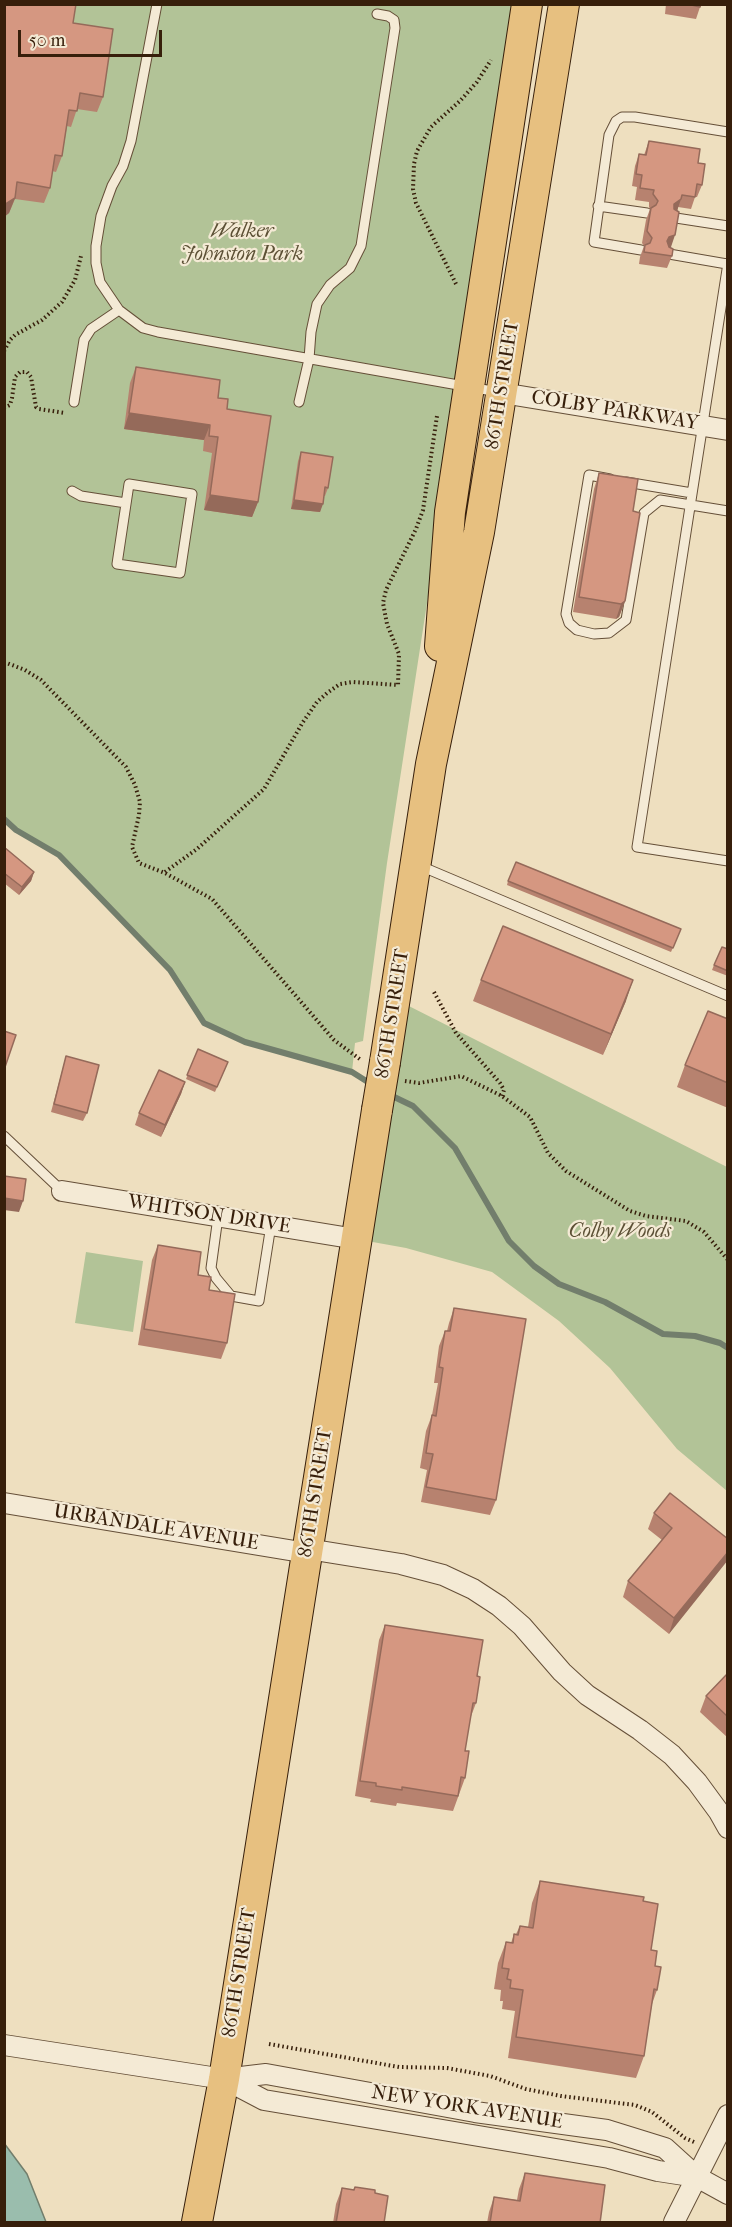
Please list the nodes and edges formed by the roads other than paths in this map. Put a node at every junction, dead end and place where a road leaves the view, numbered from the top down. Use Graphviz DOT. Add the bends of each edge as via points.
graph roads {
  1 [pos="157,4"];
  2 [pos="527,4"];
  3 [pos="564,4"];
  4 [pos="377,14"];
  5 [pos="728,132"];
  6 [pos="598,206"];
  7 [pos="647,213"];
  8 [pos="675,218"];
  9 [pos="728,226"];
  10 [pos="641,250"];
  11 [pos="669,254"];
  12 [pos="727,264"];
  13 [pos="725,294"];
  14 [pos="119,310"];
  15 [pos="309,359"];
  16 [pos="468,387"];
  17 [pos="502,393"];
  18 [pos="74,402"];
  19 [pos="299,402"];
  20 [pos="703,426"];
  21 [pos="728,430"];
  22 [pos="72,491"];
  23 [pos="692,493"];
  24 [pos="126,503"];
  25 [pos="690,505"];
  26 [pos="728,511"];
  27 [pos="431,764"];
  28 [pos="728,861"];
  29 [pos="416,864"];
  30 [pos="728,996"];
  31 [pos="4,1136"];
  32 [pos="62,1191"];
  33 [pos="218,1216"];
  34 [pos="271,1225"];
  35 [pos="356,1239"];
  36 [pos="4,1503"];
  37 [pos="307,1551"];
  38 [pos="728,1827"];
  39 [pos="4,2045"];
  40 [pos="224,2079"];
  41 [pos="728,2115"];
  42 [pos="697,2177"];
  43 [pos="728,2194"];
  44 [pos="197,2223"];
  45 [pos="674,2223"];
  1 -- 14 [label="lane" via="131,141 101,216 96,246 100,282"];
  2 -- 16 [label="main road, 86TH STREET"];
  3 -- 17 [label="main road, 86TH STREET"];
  4 -- 15 [label="lane" via="394,20 394,28 361,246 350,268 330,285 318,304"];
  5 -- 6 [label="lane" via="622,117 609,135"];
  6 -- 7 [label="lane"];
  6 -- 10 [label="lane" via="594,242"];
  8 -- 9 [label="lane"];
  11 -- 12 [label="lane"];
  12 -- 13 [label="lane"];
  13 -- 20 [label="lane"];
  14 -- 15 [label="lane" via="144,328 158,332"];
  14 -- 18 [label="lane" via="102,320 84,340"];
  15 -- 16 [label="lane"];
  15 -- 19 [label="lane"];
  16 -- 17 [label="lane"];
  16 -- 27 [label="main road, 86TH STREET" via="450,512"];
  17 -- 20 [label="street, COLBY PARKWAY"];
  17 -- 27 [label="main road, 86TH STREET" via="479,532"];
  20 -- 21 [label="street, COLBY PARKWAY"];
  20 -- 23 [label="lane"];
  22 -- 24 [label="lane"];
  23 -- 25 [label="lane"];
  23 -- 25 [label="lane" via="589,475 566,614 569,623 577,630 594,634 609,633 619,627 626,620 644,513 660,500"];
  24 -- 24 [label="lane" via="129,484 192,494 180,573 117,564"];
  25 -- 26 [label="lane"];
  25 -- 28 [label="lane" via="637,847"];
  27 -- 29 [label="main road, 86TH STREET"];
  29 -- 30 [label="lane"];
  29 -- 35 [label="main road, 86TH STREET, bridge"];
  31 -- 32 [label="lane"];
  32 -- 33 [label="street, WHITSON DRIVE"];
  33 -- 34 [label="street, WHITSON DRIVE"];
  33 -- 34 [label="lane" via="211,1268 231,1296 259,1301"];
  34 -- 35 [label="street, WHITSON DRIVE"];
  35 -- 37 [label="main road, 86TH STREET"];
  36 -- 37 [label="street, URBANDALE AVENUE"];
  37 -- 38 [label="street, URBANDALE AVENUE" via="401,1564 473,1588 522,1626 587,1695 672,1755 697,1782"];
  37 -- 40 [label="main road, 86TH STREET"];
  39 -- 40 [label="street, NEW YORK AVENUE"];
  40 -- 42 [label="street, NEW YORK AVENUE" via="264,2100 609,2158"];
  40 -- 42 [label="street, NEW YORK AVENUE" via="266,2074 476,2112 607,2130 665,2148"];
  40 -- 44 [label="main road, 86TH STREET"];
  41 -- 42 [label="street"];
  42 -- 43 [label="street, NEW YORK AVENUE"];
  42 -- 45 [label="street"];
}
